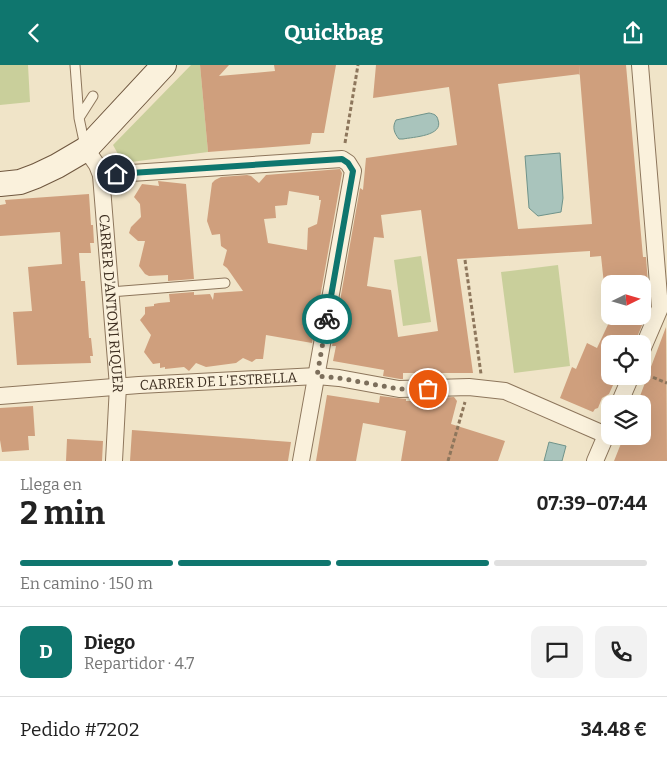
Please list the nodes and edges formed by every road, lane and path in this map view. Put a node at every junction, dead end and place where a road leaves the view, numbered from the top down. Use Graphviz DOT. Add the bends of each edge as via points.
graph roads {
  1 [pos="164,65"];
  2 [pos="358,65"];
  3 [pos="640,65"];
  4 [pos="73,71"];
  5 [pos="93,96"];
  6 [pos="79,118"];
  7 [pos="346,139"];
  8 [pos="86,149"];
  9 [pos="101,175"];
  10 [pos="0,184"];
  11 [pos="465,260"];
  12 [pos="225,283"];
  13 [pos="110,293"];
  14 [pos="664,310"];
  15 [pos="650,335"];
  16 [pos="317,376"];
  17 [pos="651,377"];
  18 [pos="667,383"];
  19 [pos="118,386"];
  20 [pos="475,388"];
  21 [pos="0,396"];
  22 [pos="601,427"];
  23 [pos="602,445"];
  24 [pos="114,461"];
  25 [pos="301,461"];
  26 [pos="448,461"];
  27 [pos="595,461"];
  1 -- 8 [label="street"];
  2 -- 7 [label="path"];
  3 -- 14 [label="street"];
  4 -- 6 [label="lane"];
  5 -- 6 [label="lane"];
  6 -- 8 [label="lane"];
  8 -- 9 [label="street, CARRER D'ANTONI RIQUER"];
  8 -- 10 [label="street" via="36,176"];
  9 -- 13 [label="street, CARRER D'ANTONI RIQUER"];
  9 -- 16 [label="street" via="342,159 348,163 353,171"];
  11 -- 20 [label="path" via="480,361"];
  12 -- 13 [label="lane"];
  13 -- 19 [label="street, CARRER D'ANTONI RIQUER"];
  14 -- 15 [label="street"];
  16 -- 19 [label="street, CARRER DE L'ESTRELLA"];
  16 -- 20 [label="street, CARRER DE L'ESTRELLA" via="399,389"];
  16 -- 25 [label="street"];
  17 -- 18 [label="path"];
  19 -- 21 [label="street, CARRER DE L'ESTRELLA"];
  19 -- 24 [label="street, CARRER D'ANTONI RIQUER"];
  20 -- 22 [label="street, CARRER DE L'ESTRELLA" via="505,391"];
  20 -- 26 [label="path"];
  23 -- 27 [label="street"];
}
